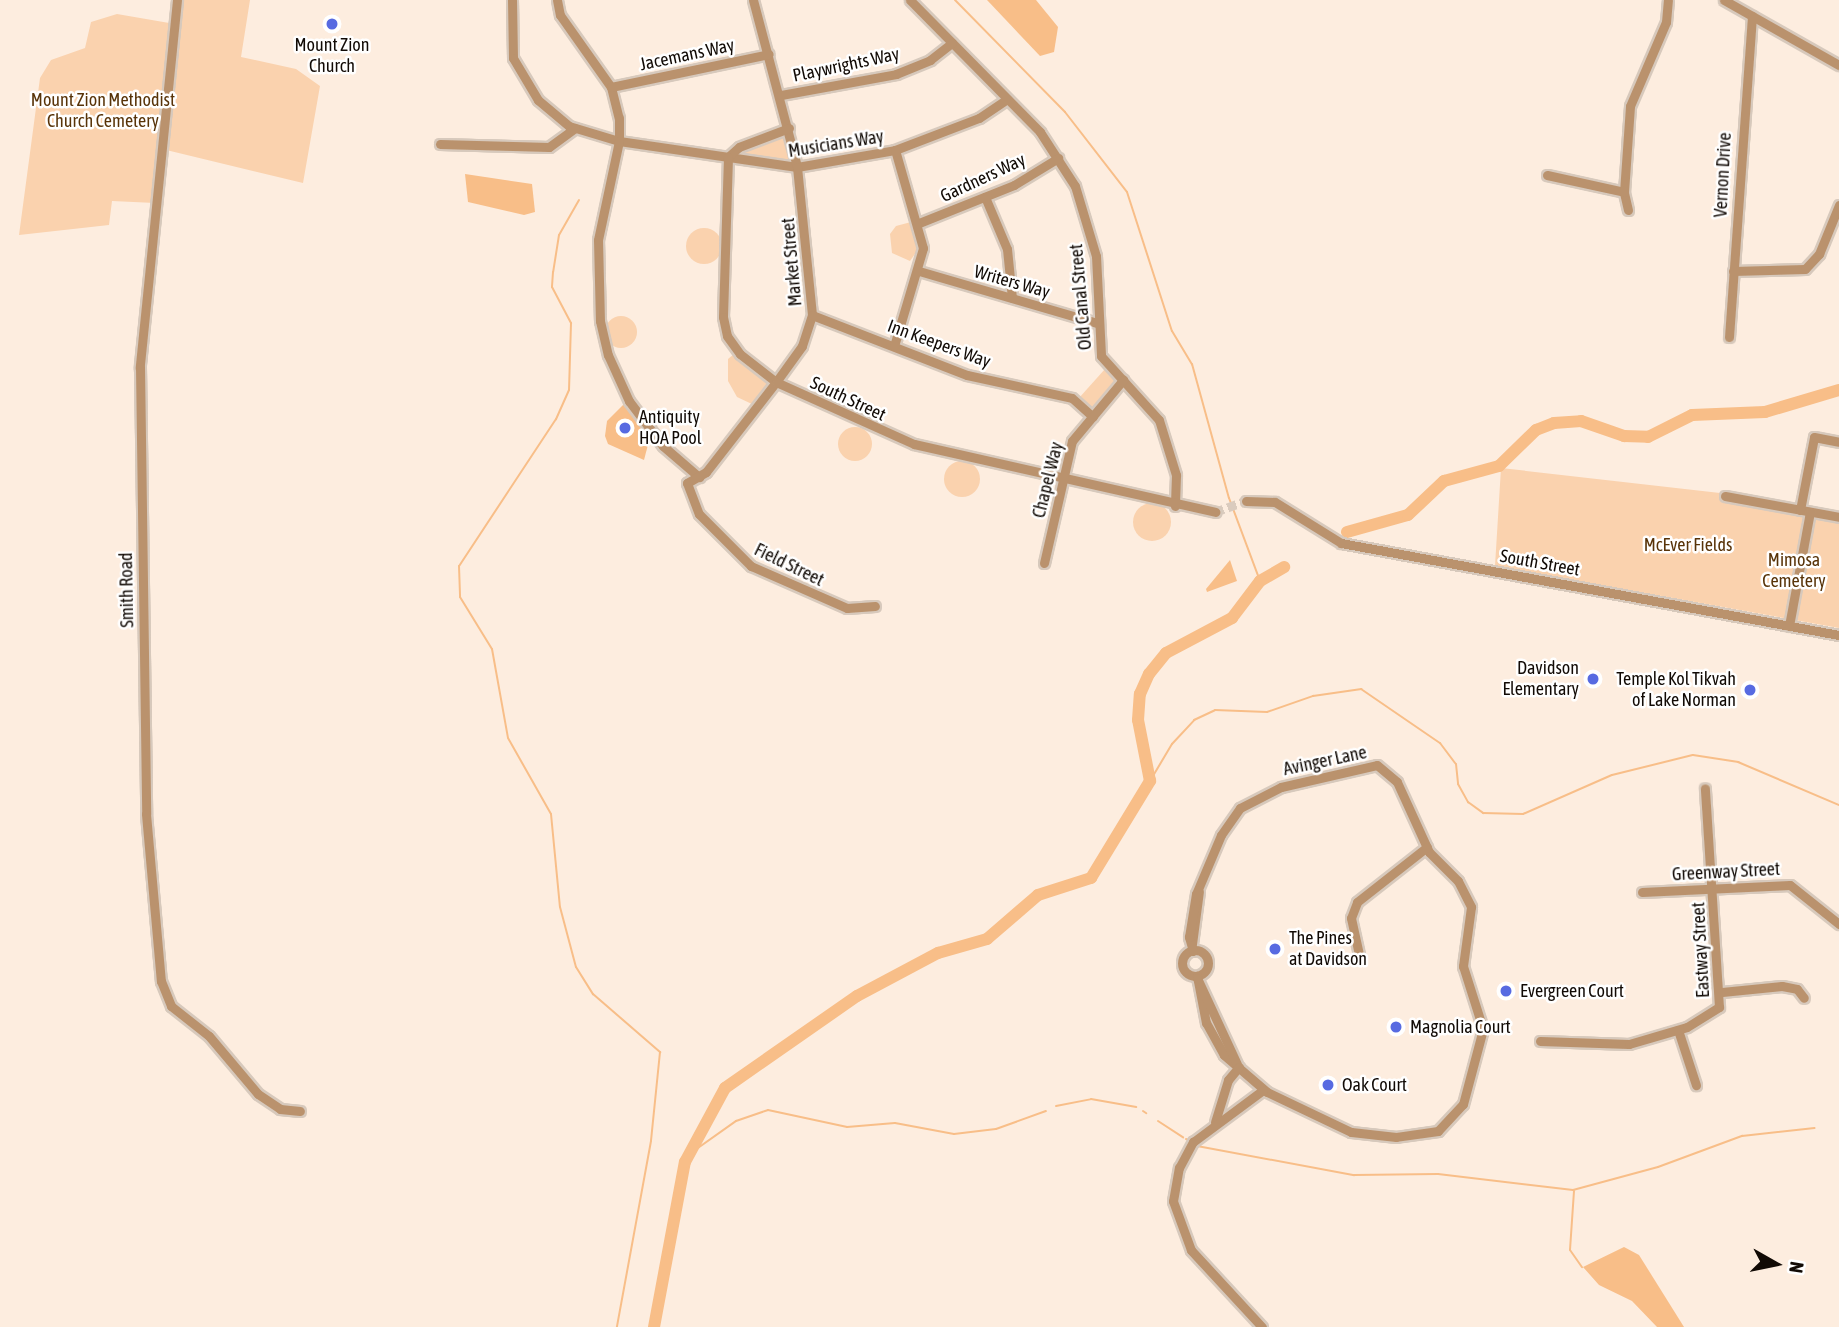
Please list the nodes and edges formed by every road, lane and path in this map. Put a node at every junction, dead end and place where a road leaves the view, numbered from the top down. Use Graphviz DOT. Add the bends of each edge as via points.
graph roads {
  1 [pos="177,0"];
  2 [pos="512,0"];
  3 [pos="557,0"];
  4 [pos="754,0"];
  5 [pos="910,0"];
  6 [pos="1668,0"];
  7 [pos="1724,0"];
  8 [pos="1752,16"];
  9 [pos="951,43"];
  10 [pos="769,54"];
  11 [pos="1839,65"];
  12 [pos="611,87"];
  13 [pos="781,95"];
  14 [pos="1007,99"];
  15 [pos="575,128"];
  16 [pos="789,128"];
  17 [pos="619,141"];
  18 [pos="440,144"];
  19 [pos="895,150"];
  20 [pos="728,157"];
  21 [pos="1058,158"];
  22 [pos="797,167"];
  23 [pos="1547,175"];
  24 [pos="1624,192"];
  25 [pos="985,197"];
  26 [pos="1839,205"];
  27 [pos="1628,210"];
  28 [pos="919,223"];
  29 [pos="919,271"];
  30 [pos="1733,271"];
  31 [pos="1012,298"];
  32 [pos="812,315"];
  33 [pos="1097,323"];
  34 [pos="1729,337"];
  35 [pos="894,346"];
  36 [pos="1124,380"];
  37 [pos="776,382"];
  38 [pos="1093,417"];
  39 [pos="1839,442"];
  40 [pos="699,477"];
  41 [pos="1061,480"];
  42 [pos="687,483"];
  43 [pos="1725,496"];
  44 [pos="1246,501"];
  45 [pos="1175,506"];
  46 [pos="1805,511"];
  47 [pos="1215,512"];
  48 [pos="1839,517"];
  49 [pos="1044,563"];
  50 [pos="875,607"];
  51 [pos="1790,626"];
  52 [pos="1839,635"];
  53 [pos="1705,788"];
  54 [pos="1427,847"];
  55 [pos="1714,888"];
  56 [pos="1642,892"];
  57 [pos="1839,924"];
  58 [pos="1192,947"];
  59 [pos="1360,959"];
  60 [pos="1197,977"];
  61 [pos="1722,992"];
  62 [pos="1804,998"];
  63 [pos="1678,1030"];
  64 [pos="1540,1041"];
  65 [pos="1238,1066"];
  66 [pos="1696,1085"];
  67 [pos="1263,1090"];
  68 [pos="300,1111"];
  69 [pos="1215,1123"];
  70 [pos="1262,1327"];
  1 -- 68 [label="street, Smith Road" via="140,368 146,814 160,981 171,1006 209,1036 258,1094 280,1109"];
  2 -- 15 [label="street" via="513,58 538,100"];
  3 -- 12 [label="street" via="560,15"];
  4 -- 10 [label="street, Market Street"];
  5 -- 9 [label="street, Old Canal Street"];
  6 -- 24 [label="street" via="1666,22 1633,92"];
  7 -- 8 [label="street"];
  8 -- 11 [label="street"];
  8 -- 30 [label="street, Vernon Drive"];
  9 -- 13 [label="street, Playwrights Way" via="930,60 896,74"];
  9 -- 14 [label="street, Old Canal Street"];
  10 -- 12 [label="street, Jacemans Way"];
  10 -- 13 [label="street, Market Street"];
  12 -- 17 [label="street"];
  13 -- 16 [label="street, Market Street"];
  14 -- 19 [label="street, Musicians Way" via="979,118"];
  14 -- 21 [label="street, Old Canal Street"];
  15 -- 17 [label="street, Musicians Way"];
  15 -- 18 [label="street" via="549,147"];
  16 -- 20 [label="street" via="739,147"];
  16 -- 22 [label="street, Market Street"];
  17 -- 20 [label="street, Musicians Way"];
  17 -- 40 [label="street" via="598,240 600,321 608,355 629,401 663,446"];
  19 -- 22 [label="street, Musicians Way"];
  19 -- 28 [label="street"];
  20 -- 22 [label="street, Musicians Way"];
  20 -- 37 [label="street, South Street" via="727,336"];
  21 -- 25 [label="street, Gardners Way"];
  21 -- 33 [label="street, Old Canal Street" via="1075,186 1096,256"];
  22 -- 32 [label="street, Market Street"];
  23 -- 24 [label="street"];
  24 -- 27 [label="street"];
  25 -- 28 [label="street, Gardners Way"];
  25 -- 31 [label="street" via="1007,249"];
  26 -- 30 [label="street" via="1819,254 1805,269"];
  28 -- 29 [label="street"];
  29 -- 31 [label="street, Writers Way"];
  29 -- 35 [label="street"];
  30 -- 34 [label="street, Vernon Drive"];
  31 -- 33 [label="street, Writers Way"];
  32 -- 35 [label="street, Inn Keepers Way"];
  32 -- 37 [label="street, Market Street" via="802,346"];
  33 -- 36 [label="street, Old Canal Street" via="1101,356"];
  35 -- 38 [label="street, Inn Keepers Way" via="967,375 1072,398"];
  36 -- 38 [label="street, Chapel Way"];
  36 -- 45 [label="street, Old Canal Street" via="1159,420 1171,447"];
  37 -- 40 [label="street, Market Street"];
  37 -- 41 [label="street, South Street" via="878,432"];
  38 -- 41 [label="street, Chapel Way" via="1072,441"];
  39 -- 46 [label="street" via="1814,437"];
  40 -- 42 [label="street, Market Street"];
  41 -- 45 [label="street, South Street"];
  41 -- 49 [label="street, Chapel Way"];
  42 -- 50 [label="street, Field Street" via="699,514 751,566 847,608"];
  43 -- 46 [label="street"];
  44 -- 51 [label="street, South Street" via="1275,502 1341,543"];
  45 -- 47 [label="street, South Street"];
  46 -- 48 [label="street"];
  46 -- 51 [label="street"];
  51 -- 52 [label="street, South Street"];
  53 -- 55 [label="street, Eastway Street"];
  54 -- 58 [label="street, Avinger Lane" via="1397,782 1377,765 1281,786 1240,808 1221,835 1199,891"];
  54 -- 59 [label="street" via="1357,901 1351,918"];
  54 -- 67 [label="street, Avinger Lane" via="1464,888 1471,907 1463,965 1483,1029 1459,1112 1424,1136 1366,1135"];
  55 -- 56 [label="street, Greenway Street"];
  55 -- 57 [label="street, Greenway Street" via="1790,885"];
  55 -- 61 [label="street, Eastway Street"];
  58 -- 60 [label="street" via="1183,965"];
  58 -- 60 [label="street" via="1208,960 1205,972"];
  60 -- 65 [label="street, Avinger Lane"];
  61 -- 62 [label="street" via="1782,986 1797,989"];
  61 -- 63 [label="street, Eastway Street" via="1715,1011"];
  63 -- 64 [label="street, Eastway Street" via="1629,1044"];
  63 -- 66 [label="street"];
  65 -- 67 [label="street, Avinger Lane"];
  65 -- 69 [label="street" via="1228,1080"];
  67 -- 69 [label="street"];
  69 -- 70 [label="street" via="1193,1142 1179,1168 1176,1219 1191,1250"];
}
